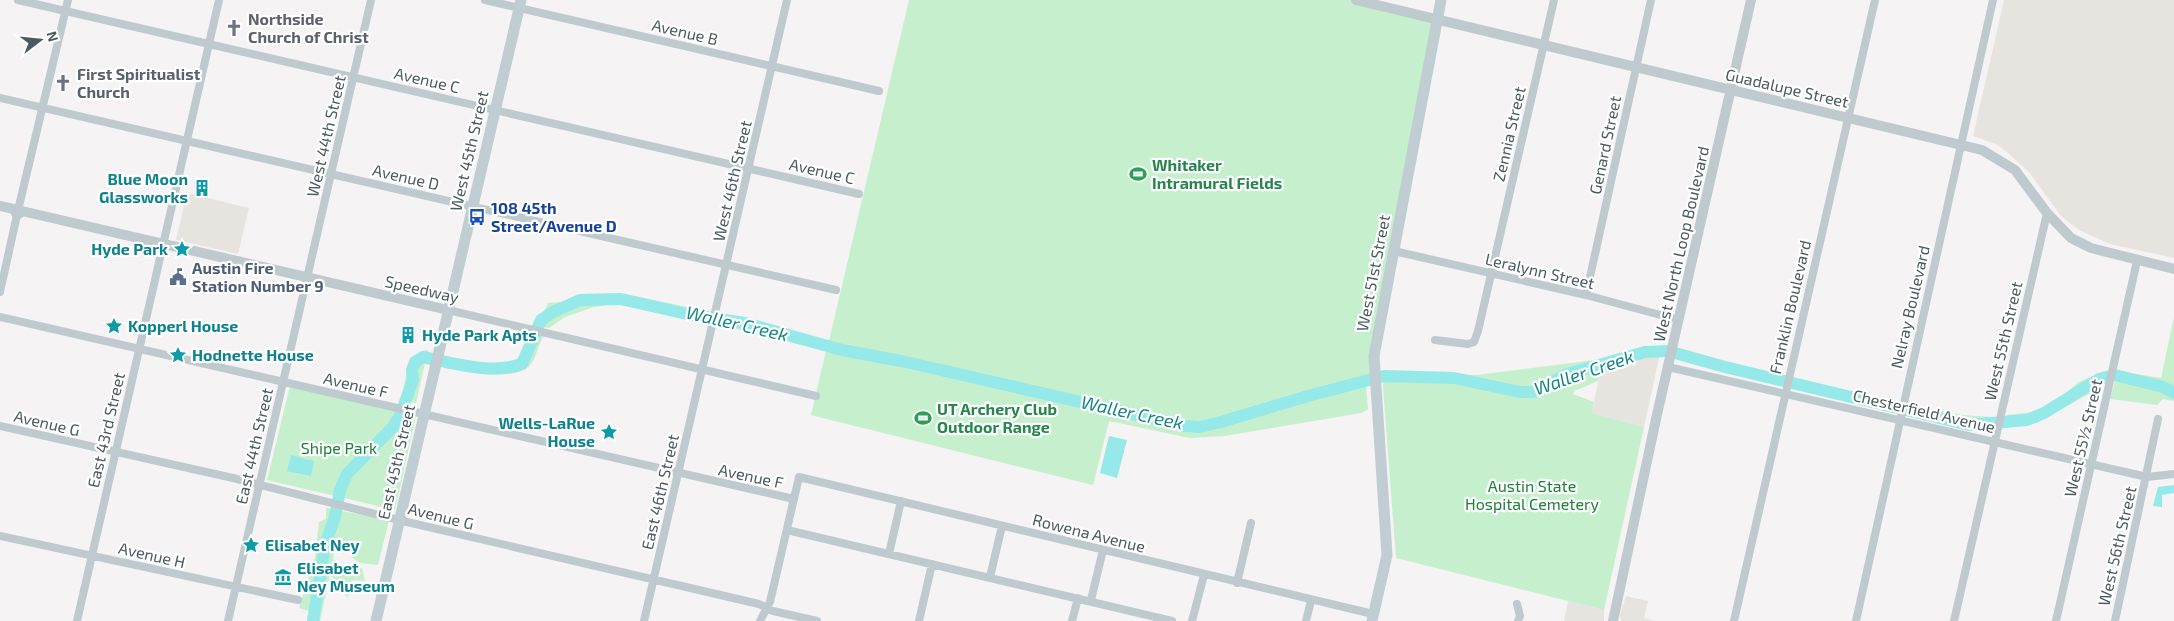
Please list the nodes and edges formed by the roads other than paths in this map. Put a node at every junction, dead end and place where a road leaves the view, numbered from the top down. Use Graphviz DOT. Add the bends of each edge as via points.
graph roads {
  1 [pos="18,0"];
  2 [pos="68,0"];
  3 [pos="219,0"];
  4 [pos="371,0"];
  5 [pos="485,0"];
  6 [pos="787,0"];
  7 [pos="1356,0"];
  8 [pos="1441,0"];
  9 [pos="1554,0"];
  10 [pos="1651,0"];
  11 [pos="1751,0"];
  12 [pos="1875,0"];
  13 [pos="1993,0"];
  14 [pos="520,4"];
  15 [pos="66,11"];
  16 [pos="1437,21"];
  17 [pos="209,44"];
  18 [pos="1544,45"];
  19 [pos="772,66"];
  20 [pos="1636,68"];
  21 [pos="354,77"];
  22 [pos="1731,90"];
  23 [pos="879,91"];
  24 [pos="0,98"];
  25 [pos="44,108"];
  26 [pos="495,110"];
  27 [pos="1847,117"];
  28 [pos="186,141"];
  29 [pos="1961,145"];
  30 [pos="749,168"];
  31 [pos="331,174"];
  32 [pos="859,194"];
  33 [pos="0,206"];
  34 [pos="472,206"];
  35 [pos="18,210"];
  36 [pos="2047,213"];
  37 [pos="162,245"];
  38 [pos="1394,251"];
  39 [pos="2136,261"];
  40 [pos="728,265"];
  41 [pos="2174,269"];
  42 [pos="1491,273"];
  43 [pos="307,278"];
  44 [pos="836,290"];
  45 [pos="0,292"];
  46 [pos="1586,295"];
  47 [pos="448,310"];
  48 [pos="0,317"];
  49 [pos="1679,320"];
  50 [pos="1435,340"];
  51 [pos="139,349"];
  52 [pos="1670,357"];
  53 [pos="702,368"];
  54 [pos="283,382"];
  55 [pos="1787,385"];
  56 [pos="816,396"];
  57 [pos="1900,412"];
  58 [pos="424,415"];
  59 [pos="2158,419"];
  60 [pos="0,426"];
  61 [pos="1994,442"];
  62 [pos="115,453"];
  63 [pos="2092,464"];
  64 [pos="678,474"];
  65 [pos="2174,474"];
  66 [pos="2147,477"];
  67 [pos="260,486"];
  68 [pos="794,499"];
  69 [pos="901,501"];
  70 [pos="400,520"];
  71 [pos="1251,523"];
  72 [pos="1002,526"];
  73 [pos="787,530"];
  74 [pos="0,536"];
  75 [pos="1103,550"];
  76 [pos="889,554"];
  77 [pos="91,556"];
  78 [pos="932,564"];
  79 [pos="1204,575"];
  80 [pos="990,577"];
  81 [pos="653,580"];
  82 [pos="1237,583"];
  83 [pos="236,588"];
  84 [pos="1078,598"];
  85 [pos="298,600"];
  86 [pos="1091,600"];
  87 [pos="1311,601"];
  88 [pos="1516,604"];
  89 [pos="766,608"];
  90 [pos="1613,617"];
  91 [pos="1372,618"];
  92 [pos="379,620"];
  93 [pos="77,621"];
  94 [pos="228,621"];
  95 [pos="644,621"];
  96 [pos="760,621"];
  97 [pos="816,621"];
  98 [pos="919,621"];
  99 [pos="1072,621"];
  100 [pos="1172,621"];
  101 [pos="1192,621"];
  102 [pos="1306,621"];
  103 [pos="1518,621"];
  104 [pos="1734,621"];
  105 [pos="1856,621"];
  106 [pos="1954,621"];
  107 [pos="2056,621"];
  108 [pos="2114,621"];
  1 -- 15 [label="street, Avenue C"];
  2 -- 15 [label="street"];
  3 -- 17 [label="street, East 43rd Street"];
  4 -- 21 [label="street, West 44th Street"];
  5 -- 14 [label="street, Avenue B"];
  6 -- 19 [label="street, West 46th Street"];
  7 -- 16 [label="street, Guadalupe Street"];
  8 -- 16 [label="main road, West 51st Street"];
  9 -- 18 [label="street, Zennia Street"];
  10 -- 20 [label="street, Genard Street"];
  11 -- 22 [label="street, West North Loop Boulevard"];
  12 -- 27 [label="street, Franklin Boulevard"];
  13 -- 29 [label="street, Nelray Boulevard"];
  14 -- 19 [label="street, Avenue B"];
  14 -- 26 [label="main road, West 45th Street"];
  15 -- 17 [label="street, Avenue C"];
  15 -- 25 [label="street"];
  16 -- 18 [label="street, Guadalupe Street"];
  16 -- 38 [label="main road, West 51st Street"];
  17 -- 21 [label="street, Avenue C"];
  17 -- 28 [label="street, East 43rd Street"];
  18 -- 20 [label="street, Guadalupe Street"];
  18 -- 42 [label="street, Zennia Street"];
  19 -- 23 [label="street, Avenue B"];
  19 -- 30 [label="street, West 46th Street"];
  20 -- 22 [label="street, Guadalupe Street"];
  20 -- 46 [label="street, Genard Street"];
  21 -- 26 [label="street, Avenue C"];
  21 -- 31 [label="street, West 44th Street"];
  22 -- 27 [label="street, Guadalupe Street"];
  22 -- 49 [label="street, West North Loop Boulevard"];
  24 -- 25 [label="street, Avenue D"];
  25 -- 28 [label="street, Avenue D"];
  25 -- 35 [label="street"];
  26 -- 30 [label="street, Avenue C"];
  26 -- 34 [label="main road, West 45th Street"];
  27 -- 29 [label="street, Guadalupe Street"];
  27 -- 55 [label="street, Franklin Boulevard"];
  28 -- 31 [label="street, Avenue D"];
  28 -- 37 [label="street, East 43rd Street"];
  29 -- 36 [label="street, Guadalupe Street" via="1982,150 2008,164 2028,185"];
  29 -- 57 [label="street, Nelray Boulevard"];
  30 -- 32 [label="street, Avenue C"];
  30 -- 40 [label="street, West 46th Street"];
  31 -- 34 [label="street, Avenue D"];
  31 -- 43 [label="street, West 44th Street"];
  33 -- 35 [label="street, Speedway"];
  34 -- 40 [label="street, Avenue D"];
  34 -- 47 [label="main road, West 45th Street"];
  35 -- 37 [label="street, Speedway"];
  35 -- 45 [label="street"];
  36 -- 39 [label="street, Guadalupe Street" via="2079,243"];
  36 -- 61 [label="street, West 55th Street"];
  37 -- 43 [label="street, Speedway"];
  37 -- 51 [label="street, East 43rd Street"];
  38 -- 42 [label="street, Leralynn Street"];
  38 -- 91 [label="main road, West 51st Street" via="1375,346 1387,555"];
  39 -- 41 [label="street, Guadalupe Street"];
  39 -- 63 [label="street, West 55½ Street"];
  40 -- 44 [label="street, Avenue D"];
  40 -- 53 [label="street, West 46th Street"];
  42 -- 46 [label="street, Leralynn Street"];
  42 -- 50 [label="street, Zennia Street" via="1474,342"];
  43 -- 47 [label="street, Speedway"];
  43 -- 54 [label="street, East 44th Street"];
  46 -- 49 [label="street, Leralynn Street"];
  47 -- 53 [label="street, Speedway"];
  47 -- 58 [label="main road, East 45th Street"];
  48 -- 51 [label="street, Avenue F"];
  49 -- 52 [label="street, West North Loop Boulevard"];
  51 -- 54 [label="street, Avenue F"];
  51 -- 62 [label="street, East 43rd Street"];
  52 -- 55 [label="street, Chesterfield Avenue"];
  52 -- 90 [label="street, West North Loop Boulevard"];
  53 -- 56 [label="street, Speedway"];
  53 -- 64 [label="street, East 46th Street"];
  54 -- 58 [label="street, Avenue F"];
  54 -- 67 [label="street, East 44th Street"];
  55 -- 57 [label="street, Chesterfield Avenue"];
  55 -- 104 [label="street, Franklin Boulevard"];
  57 -- 61 [label="street, Chesterfield Avenue"];
  57 -- 105 [label="street, Nelray Boulevard"];
  58 -- 64 [label="street, Avenue F"];
  58 -- 70 [label="main road, East 45th Street"];
  59 -- 66 [label="street, West 56th Street"];
  60 -- 62 [label="street, Avenue G"];
  61 -- 63 [label="street, Chesterfield Avenue"];
  61 -- 106 [label="street, West 55th Street"];
  62 -- 67 [label="street, Avenue G"];
  62 -- 77 [label="street, East 43rd Street"];
  63 -- 66 [label="street, Chesterfield Avenue"];
  63 -- 107 [label="street, West 55½ Street"];
  64 -- 68 [label="street, Avenue F"];
  64 -- 81 [label="street, East 46th Street"];
  65 -- 66 [label="street, Chesterfield Avenue"];
  66 -- 108 [label="street, West 56th Street"];
  67 -- 70 [label="street, Avenue G"];
  67 -- 83 [label="street, East 44th Street"];
  68 -- 69 [label="street, Rowena Avenue" via="799,477"];
  68 -- 73 [label="street"];
  69 -- 72 [label="street, Rowena Avenue"];
  69 -- 76 [label="street"];
  70 -- 81 [label="street, Avenue G"];
  70 -- 92 [label="main road, East 45th Street"];
  71 -- 82 [label="street"];
  72 -- 75 [label="street, Rowena Avenue"];
  72 -- 80 [label="street"];
  73 -- 76 [label="street"];
  73 -- 89 [label="street"];
  74 -- 77 [label="street, Avenue H"];
  75 -- 79 [label="street, Rowena Avenue"];
  75 -- 86 [label="street"];
  76 -- 78 [label="street"];
  77 -- 83 [label="street, Avenue H"];
  77 -- 93 [label="street, East 43rd Street"];
  78 -- 80 [label="street"];
  78 -- 98 [label="street"];
  79 -- 82 [label="street, Rowena Avenue"];
  79 -- 101 [label="street"];
  80 -- 84 [label="street"];
  81 -- 89 [label="street, Avenue G"];
  81 -- 95 [label="street, East 46th Street"];
  82 -- 87 [label="street, Rowena Avenue"];
  83 -- 85 [label="street, Avenue H"];
  83 -- 94 [label="street, East 44th Street"];
  84 -- 86 [label="street"];
  84 -- 99 [label="street"];
  86 -- 100 [label="street"];
  87 -- 91 [label="street, Rowena Avenue"];
  87 -- 102 [label="street"];
  88 -- 103 [label="street" via="1520,616"];
  89 -- 96 [label="street"];
  89 -- 97 [label="street, Avenue G"];
}
